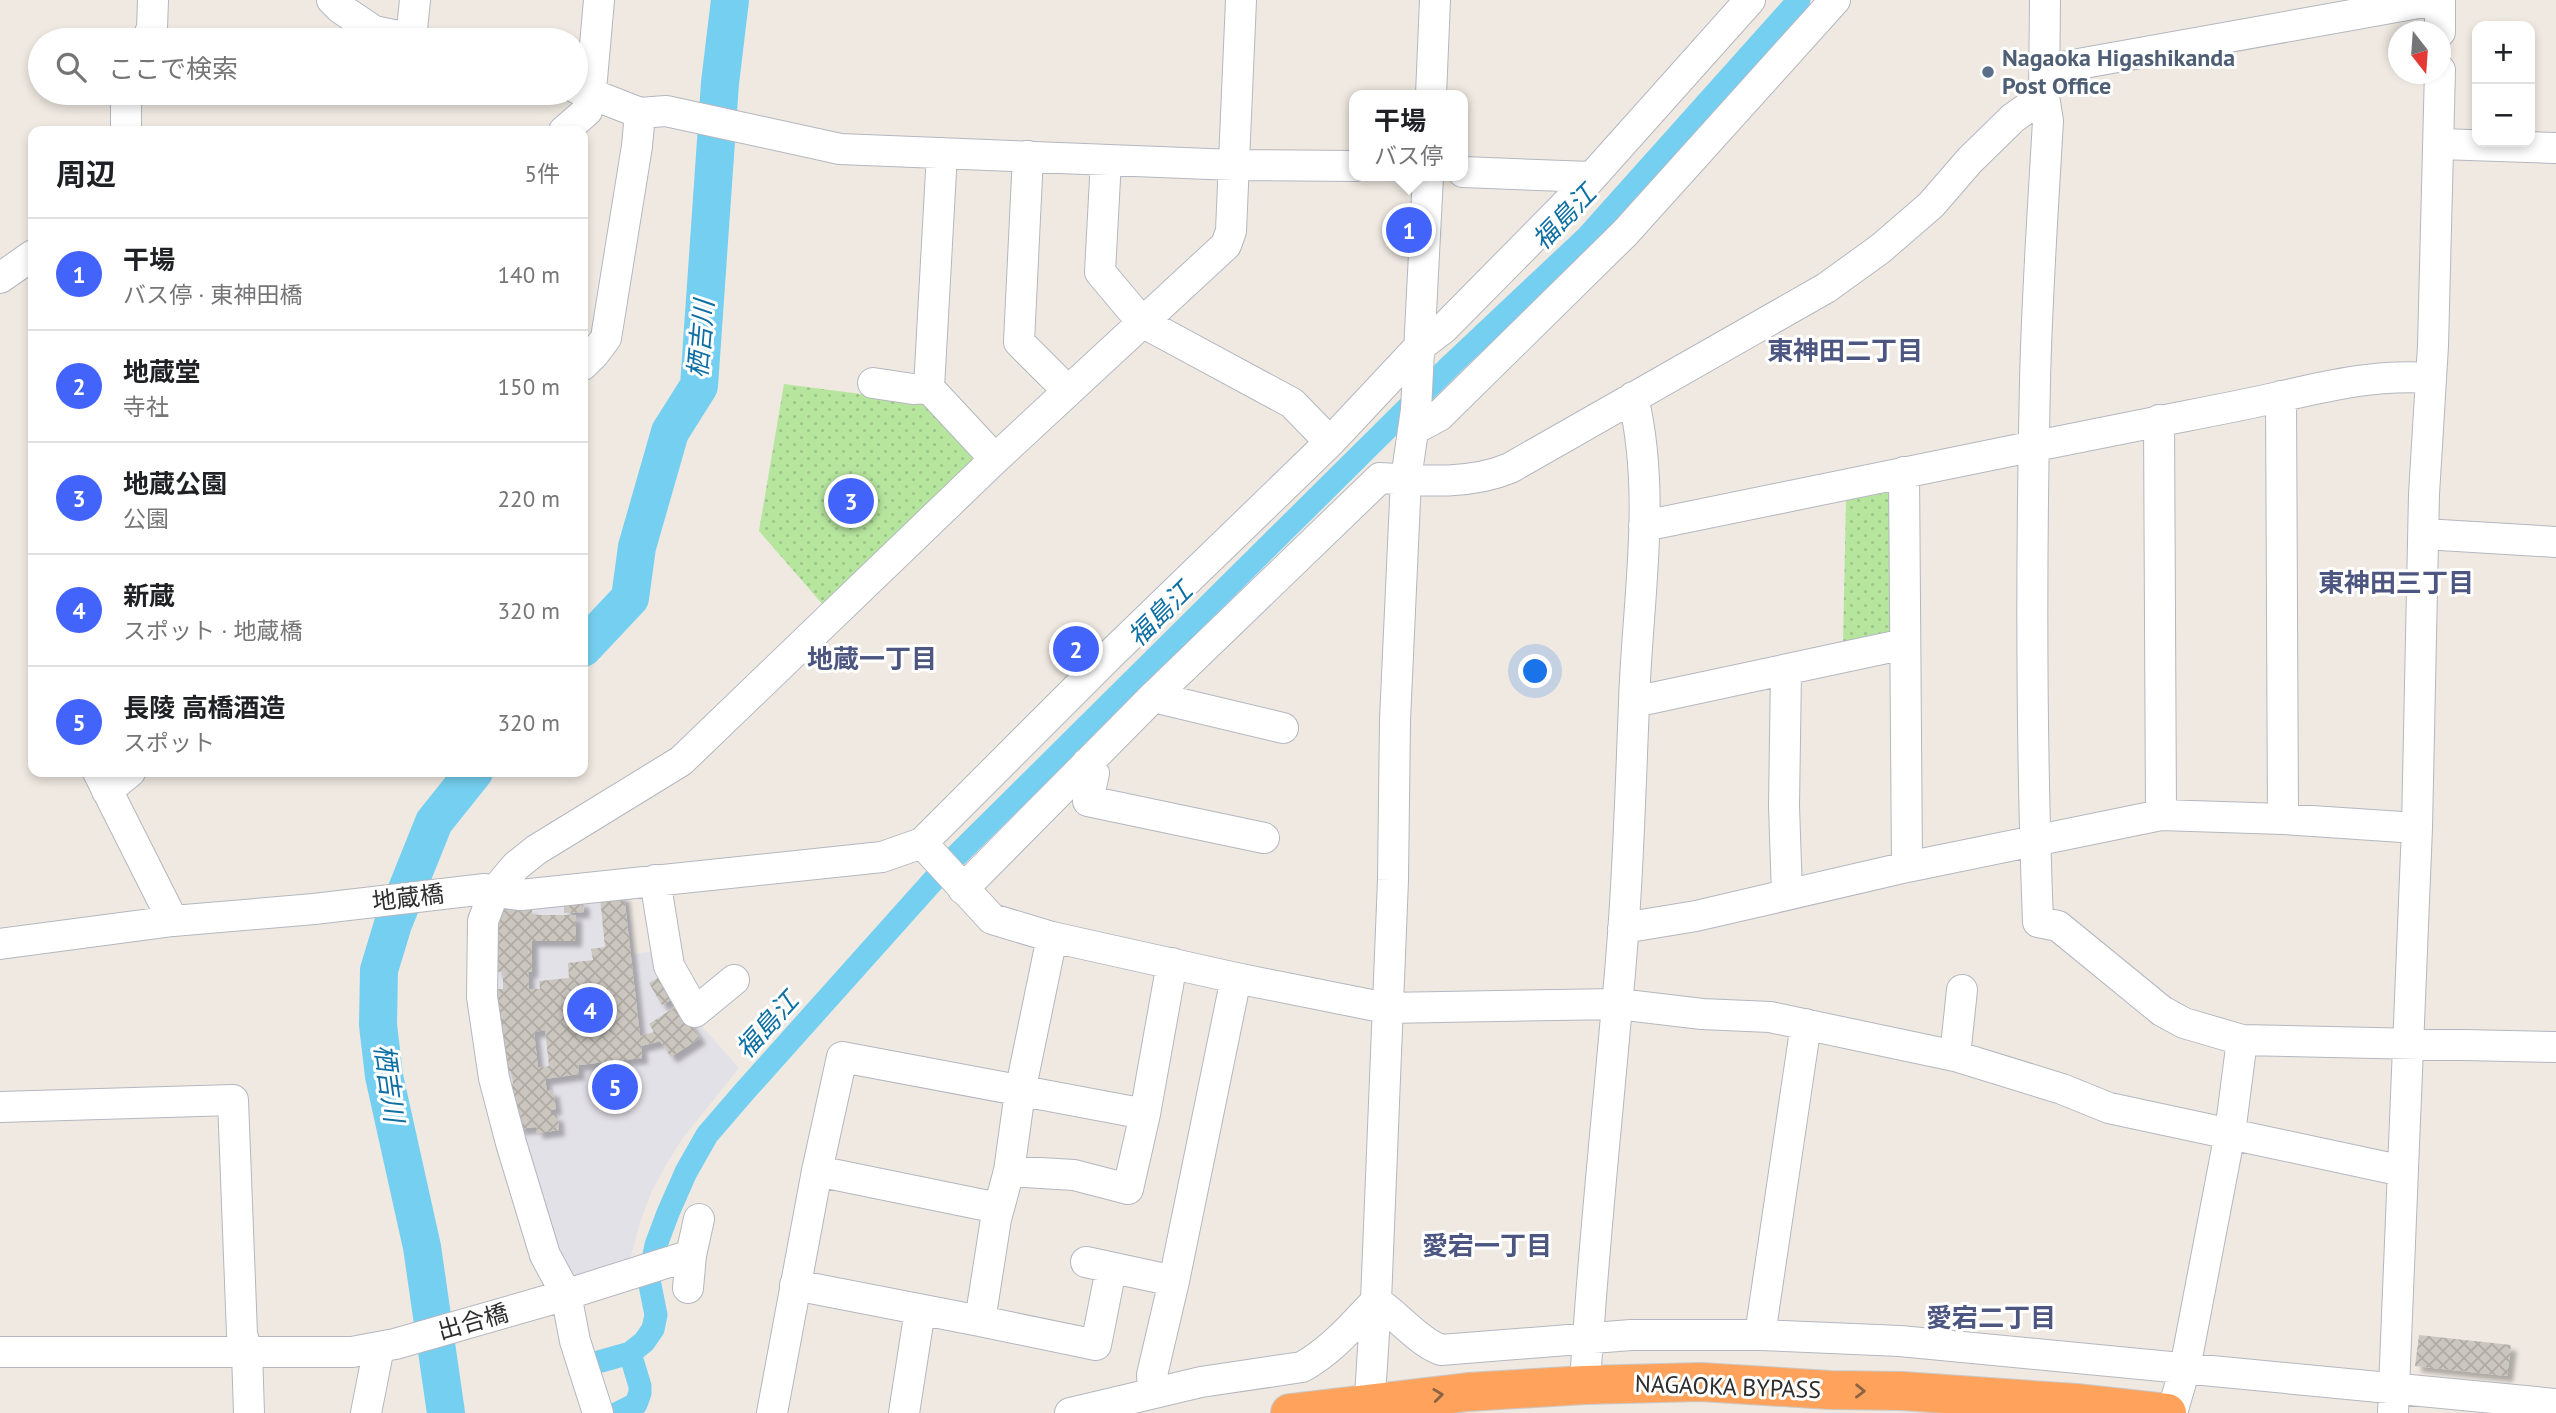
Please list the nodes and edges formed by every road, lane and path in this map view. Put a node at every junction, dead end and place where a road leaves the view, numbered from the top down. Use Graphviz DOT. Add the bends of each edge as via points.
graph roads {
  1 [pos="153,0"];
  2 [pos="332,0"];
  3 [pos="415,0"];
  4 [pos="599,0"];
  5 [pos="1241,0"];
  6 [pos="1435,0"];
  7 [pos="1750,0"];
  8 [pos="1835,0"];
  9 [pos="2045,0"];
  10 [pos="2437,0"];
  11 [pos="2280,12"];
  12 [pos="2439,21"];
  13 [pos="152,28"];
  14 [pos="370,28"];
  15 [pos="414,28"];
  16 [pos="588,58"];
  17 [pos="2044,83"];
  18 [pos="2441,84"];
  19 [pos="1431,90"];
  20 [pos="588,92"];
  21 [pos="126,105"];
  22 [pos="586,105"];
  23 [pos="653,112"];
  24 [pos="125,126"];
  25 [pos="570,126"];
  26 [pos="2440,144"];
  27 [pos="2556,148"];
  28 [pos="942,153"];
  29 [pos="1028,156"];
  30 [pos="1106,160"];
  31 [pos="1234,165"];
  32 [pos="1349,166"];
  33 [pos="1468,172"];
  34 [pos="1590,177"];
  35 [pos="1428,181"];
  36 [pos="28,258"];
  37 [pos="0,278"];
  38 [pos="1142,322"];
  39 [pos="1419,353"];
  40 [pos="588,360"];
  41 [pos="2431,378"];
  42 [pos="873,383"];
  43 [pos="929,388"];
  44 [pos="1068,391"];
  45 [pos="2281,396"];
  46 [pos="1633,397"];
  47 [pos="1414,420"];
  48 [pos="2159,421"];
  49 [pos="1330,442"];
  50 [pos="2035,444"];
  51 [pos="995,459"];
  52 [pos="1904,472"];
  53 [pos="1406,479"];
  54 [pos="1644,526"];
  55 [pos="2424,534"];
  56 [pos="2556,542"];
  57 [pos="1905,644"];
  58 [pos="1786,671"];
  59 [pos="1153,697"];
  60 [pos="1633,702"];
  61 [pos="1283,728"];
  62 [pos="1087,763"];
  63 [pos="103,781"];
  64 [pos="2161,815"];
  65 [pos="2283,819"];
  66 [pos="2417,828"];
  67 [pos="1264,838"];
  68 [pos="2035,842"];
  69 [pos="927,850"];
  70 [pos="1907,867"];
  71 [pos="655,880"];
  72 [pos="960,886"];
  73 [pos="489,891"];
  74 [pos="1787,894"];
  75 [pos="173,921"];
  76 [pos="1623,928"];
  77 [pos="1052,937"];
  78 [pos="0,944"];
  79 [pos="1172,963"];
  80 [pos="1236,978"];
  81 [pos="734,980"];
  82 [pos="1962,990"];
  83 [pos="1618,1004"];
  84 [pos="1386,1008"];
  85 [pos="1806,1024"];
  86 [pos="2242,1040"];
  87 [pos="2407,1045"];
  88 [pos="2556,1047"];
  89 [pos="1955,1056"];
  90 [pos="1020,1092"];
  91 [pos="0,1107"];
  92 [pos="1145,1114"];
  93 [pos="2230,1133"];
  94 [pos="817,1171"];
  95 [pos="1009,1171"];
  96 [pos="2403,1171"];
  97 [pos="999,1208"];
  98 [pos="699,1219"];
  99 [pos="686,1256"];
  100 [pos="1174,1281"];
  101 [pos="795,1284"];
  102 [pos="688,1288"];
  103 [pos="559,1296"];
  104 [pos="1376,1301"];
  105 [pos="920,1310"];
  106 [pos="980,1321"];
  107 [pos="1760,1335"];
  108 [pos="1588,1339"];
  109 [pos="387,1345"];
  110 [pos="0,1352"];
  111 [pos="247,1352"];
  112 [pos="1585,1385"];
  113 [pos="1153,1393"];
  114 [pos="2176,1395"];
  115 [pos="2394,1400"];
  116 [pos="2556,1404"];
  117 [pos="1369,1408"];
  118 [pos="249,1413"];
  119 [pos="366,1413"];
  120 [pos="598,1413"];
  121 [pos="772,1413"];
  122 [pos="904,1413"];
  123 [pos="1070,1413"];
  124 [pos="1290,1413"];
  1 -- 13 [label="street"];
  2 -- 14 [label="street"];
  3 -- 15 [label="street"];
  4 -- 16 [label="street"];
  5 -- 31 [label="street"];
  6 -- 19 [label="street"];
  7 -- 34 [label="street"];
  8 -- 47 [label="street" via="1625,233 1439,416"];
  9 -- 17 [label="street"];
  10 -- 11 [label="street"];
  10 -- 12 [label="street"];
  11 -- 17 [label="street"];
  17 -- 46 [label="street" via="1931,205 1880,248 1826,288"];
  17 -- 50 [label="street" via="2048,121"];
  18 -- 26 [label="street"];
  20 -- 23 [label="street"];
  21 -- 24 [label="street"];
  22 -- 25 [label="street" via="587,111"];
  23 -- 28 [label="street" via="840,149"];
  23 -- 40 [label="street" via="638,146 606,338"];
  26 -- 27 [label="street"];
  26 -- 41 [label="street"];
  28 -- 29 [label="street"];
  28 -- 43 [label="street"];
  29 -- 30 [label="street"];
  29 -- 44 [label="street" via="1019,342"];
  30 -- 31 [label="street"];
  30 -- 38 [label="street" via="1100,272"];
  31 -- 32 [label="street"];
  31 -- 38 [label="street" via="1231,231 1226,245"];
  33 -- 34 [label="street"];
  34 -- 39 [label="street"];
  35 -- 39 [label="street"];
  36 -- 37 [label="street"];
  38 -- 44 [label="street"];
  38 -- 49 [label="street" via="1292,403"];
  39 -- 47 [label="street"];
  39 -- 49 [label="street"];
  41 -- 45 [label="street" via="2364,379"];
  41 -- 55 [label="street"];
  42 -- 43 [label="street"];
  43 -- 51 [label="street"];
  44 -- 51 [label="street"];
  45 -- 48 [label="street"];
  45 -- 65 [label="street"];
  46 -- 53 [label="street" via="1496,474"];
  46 -- 54 [label="street" via="1641,431"];
  47 -- 53 [label="street"];
  48 -- 50 [label="street"];
  48 -- 64 [label="street"];
  49 -- 69 [label="street" via="1101,664"];
  50 -- 52 [label="street"];
  50 -- 68 [label="street"];
  51 -- 73 [label="street" via="681,761 536,850"];
  52 -- 54 [label="street"];
  52 -- 57 [label="street"];
  53 -- 59 [label="street" via="1380,478"];
  53 -- 84 [label="street"];
  54 -- 60 [label="street"];
  55 -- 56 [label="street"];
  55 -- 66 [label="street"];
  57 -- 58 [label="street"];
  57 -- 70 [label="street"];
  58 -- 60 [label="street"];
  58 -- 74 [label="street"];
  59 -- 61 [label="street"];
  59 -- 62 [label="street"];
  60 -- 76 [label="street"];
  62 -- 67 [label="street" via="1094,773 1088,802"];
  62 -- 72 [label="street"];
  63 -- 75 [label="street"];
  64 -- 65 [label="street"];
  64 -- 68 [label="street"];
  65 -- 66 [label="street"];
  66 -- 87 [label="street"];
  68 -- 70 [label="street"];
  68 -- 86 [label="street" via="2038,922 2058,926 2162,1011 2184,1023"];
  69 -- 71 [label="street, 地蔵橋"];
  69 -- 72 [label="street"];
  70 -- 74 [label="street"];
  71 -- 73 [label="street, 地蔵橋" via="521,895"];
  71 -- 81 [label="street" via="669,966 695,1012"];
  72 -- 77 [label="street" via="992,919"];
  73 -- 75 [label="street, 地蔵橋"];
  73 -- 103 [label="street" via="483,921 482,998 494,1078"];
  74 -- 76 [label="street"];
  75 -- 78 [label="street, 地蔵橋"];
  76 -- 83 [label="street"];
  77 -- 79 [label="street"];
  77 -- 90 [label="street"];
  79 -- 80 [label="street"];
  79 -- 92 [label="street"];
  80 -- 84 [label="street"];
  80 -- 100 [label="street"];
  82 -- 89 [label="street"];
  83 -- 84 [label="street"];
  83 -- 85 [label="street"];
  83 -- 108 [label="street" via="1597,1199"];
  84 -- 104 [label="street"];
  85 -- 89 [label="street"];
  85 -- 107 [label="street"];
  86 -- 87 [label="street"];
  86 -- 93 [label="street"];
  87 -- 88 [label="street"];
  87 -- 96 [label="street"];
  89 -- 93 [label="street" via="2109,1108"];
  90 -- 92 [label="street"];
  90 -- 94 [label="street" via="842,1057"];
  90 -- 95 [label="street"];
  91 -- 111 [label="street" via="233,1100 242,1334"];
  92 -- 95 [label="street" via="1128,1189 1074,1175"];
  93 -- 96 [label="street"];
  93 -- 114 [label="street"];
  94 -- 97 [label="street"];
  94 -- 101 [label="street"];
  95 -- 97 [label="street"];
  96 -- 115 [label="street"];
  97 -- 106 [label="street"];
  98 -- 99 [label="street"];
  99 -- 102 [label="street"];
  99 -- 103 [label="street, 出合橋"];
  100 -- 106 [label="street" via="1098,1266 1096,1345"];
  100 -- 113 [label="street" via="1152,1375"];
  101 -- 105 [label="street"];
  101 -- 121 [label="street"];
  103 -- 109 [label="street, 出合橋"];
  103 -- 120 [label="street"];
  104 -- 108 [label="street" via="1441,1350"];
  104 -- 113 [label="street" via="1302,1367"];
  104 -- 117 [label="street"];
  105 -- 106 [label="street"];
  105 -- 122 [label="street"];
  107 -- 108 [label="street"];
  107 -- 114 [label="street" via="1900,1341"];
  108 -- 112 [label="street"];
  109 -- 111 [label="street, 出合橋" via="352,1352"];
  109 -- 119 [label="street"];
  110 -- 111 [label="street, 出合橋"];
  111 -- 118 [label="street"];
  112 -- 114 [label="highway, NAGAOKA BYPASS, one-way" via="1701,1381 2076,1403"];
  117 -- 112 [label="highway, NAGAOKA BYPASS, one-way" via="1468,1392"];
  113 -- 123 [label="street"];
  114 -- 115 [label="street"];
  115 -- 116 [label="street"];
  117 -- 124 [label="highway, NAGAOKA BYPASS"];
}
